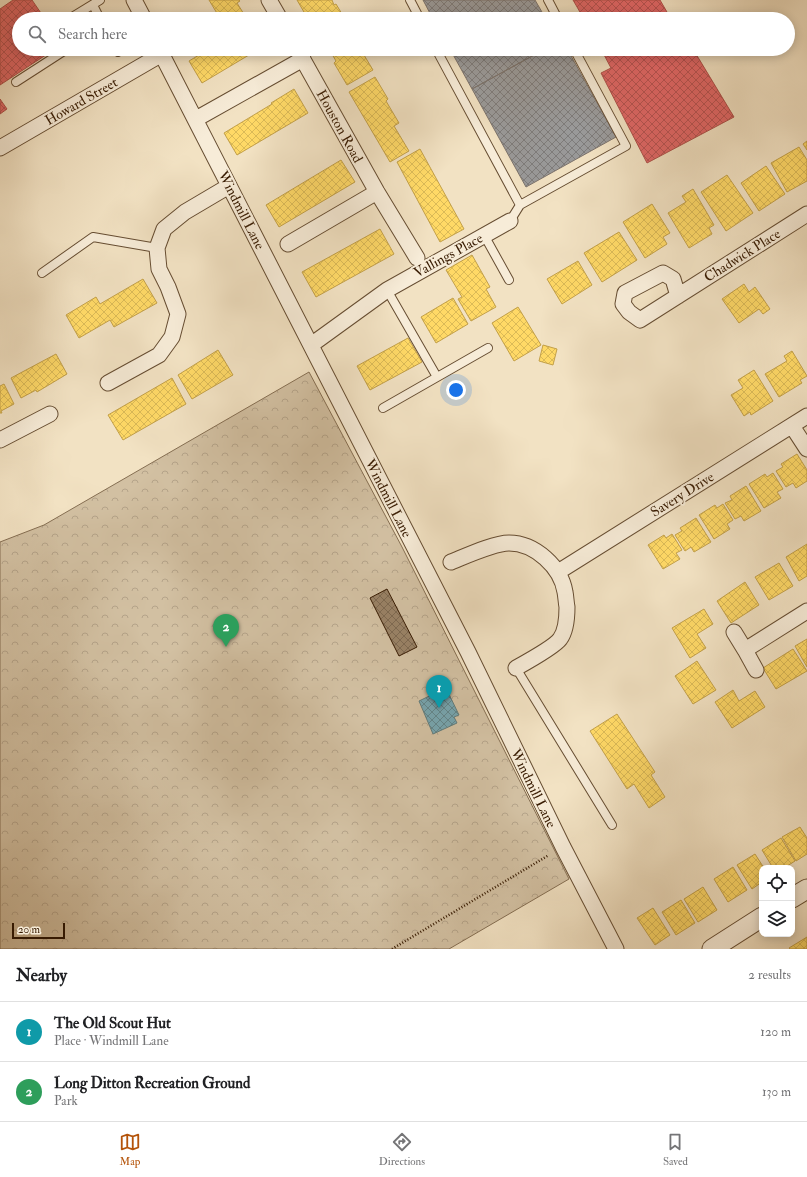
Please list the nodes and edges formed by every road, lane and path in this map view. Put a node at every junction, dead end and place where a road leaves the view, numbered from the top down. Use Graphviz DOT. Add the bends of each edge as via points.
graph roads {
  1 [pos="100,0"];
  2 [pos="134,0"];
  3 [pos="269,0"];
  4 [pos="410,0"];
  5 [pos="548,0"];
  6 [pos="92,5"];
  7 [pos="80,12"];
  8 [pos="96,12"];
  9 [pos="140,12"];
  10 [pos="276,12"];
  11 [pos="416,12"];
  12 [pos="554,12"];
  13 [pos="56,56"];
  14 [pos="153,56"];
  15 [pos="162,56"];
  16 [pos="297,56"];
  17 [pos="301,56"];
  18 [pos="440,56"];
  19 [pos="578,56"];
  20 [pos="16,82"];
  21 [pos="196,119"];
  22 [pos="0,148"];
  23 [pos="229,186"];
  24 [pos="377,192"];
  25 [pos="520,205"];
  26 [pos="807,214"];
  27 [pos="510,220"];
  28 [pos="484,235"];
  29 [pos="288,244"];
  30 [pos="157,248"];
  31 [pos="417,258"];
  32 [pos="42,273"];
  33 [pos="509,280"];
  34 [pos="387,290"];
  35 [pos="678,296"];
  36 [pos="311,345"];
  37 [pos="488,348"];
  38 [pos="437,377"];
  39 [pos="108,383"];
  40 [pos="383,408"];
  41 [pos="50,414"];
  42 [pos="807,416"];
  43 [pos="792,426"];
  44 [pos="0,440"];
  45 [pos="807,449"];
  46 [pos="451,562"];
  47 [pos="558,572"];
  48 [pos="807,611"];
  49 [pos="734,632"];
  50 [pos="745,650"];
  51 [pos="516,668"];
  52 [pos="756,670"];
  53 [pos="612,825"];
  54 [pos="563,847"];
  55 [pos="807,889"];
  56 [pos="795,896"];
  57 [pos="759,919"];
  58 [pos="392,949"];
  59 [pos="616,949"];
  60 [pos="712,949"];
  1 -- 6 [label="lane"];
  2 -- 9 [label="street"];
  3 -- 10 [label="street"];
  4 -- 11 [label="lane"];
  5 -- 12 [label="lane"];
  6 -- 7 [label="lane"];
  6 -- 8 [label="lane"];
  13 -- 20 [label="lane"];
  14 -- 22 [label="street, Howard Street"];
  15 -- 21 [label="street, Windmill Lane"];
  16 -- 21 [label="street, Houston Road"];
  17 -- 24 [label="street, Houston Road"];
  18 -- 25 [label="lane"];
  19 -- 25 [label="lane" via="626,146"];
  21 -- 23 [label="street, Windmill Lane"];
  23 -- 30 [label="street" via="185,212 164,229"];
  23 -- 36 [label="street, Windmill Lane"];
  24 -- 29 [label="street"];
  24 -- 31 [label="street, Houston Road"];
  25 -- 27 [label="lane"];
  26 -- 35 [label="street, Chadwick Place"];
  27 -- 28 [label="street, Vallings Place"];
  28 -- 33 [label="lane"];
  28 -- 34 [label="street, Vallings Place"];
  30 -- 32 [label="lane" via="93,237"];
  30 -- 39 [label="street" via="159,269 178,314 172,337 159,355"];
  34 -- 36 [label="street, Vallings Place"];
  34 -- 38 [label="lane"];
  36 -- 54 [label="street, Windmill Lane" via="468,652"];
  37 -- 38 [label="lane"];
  38 -- 40 [label="lane"];
  41 -- 44 [label="street"];
  42 -- 43 [label="street, Savery Drive"];
  43 -- 45 [label="street"];
  43 -- 47 [label="street, Savery Drive"];
  46 -- 47 [label="street" via="485,548 509,543 527,547 544,556"];
  47 -- 51 [label="street" via="565,591 567,615 564,631 559,640"];
  48 -- 50 [label="street"];
  49 -- 50 [label="street"];
  50 -- 52 [label="street"];
  51 -- 53 [label="lane"];
  54 -- 58 [label="path"];
  54 -- 59 [label="street, Windmill Lane"];
  55 -- 56 [label="street"];
  57 -- 60 [label="street"];
}
